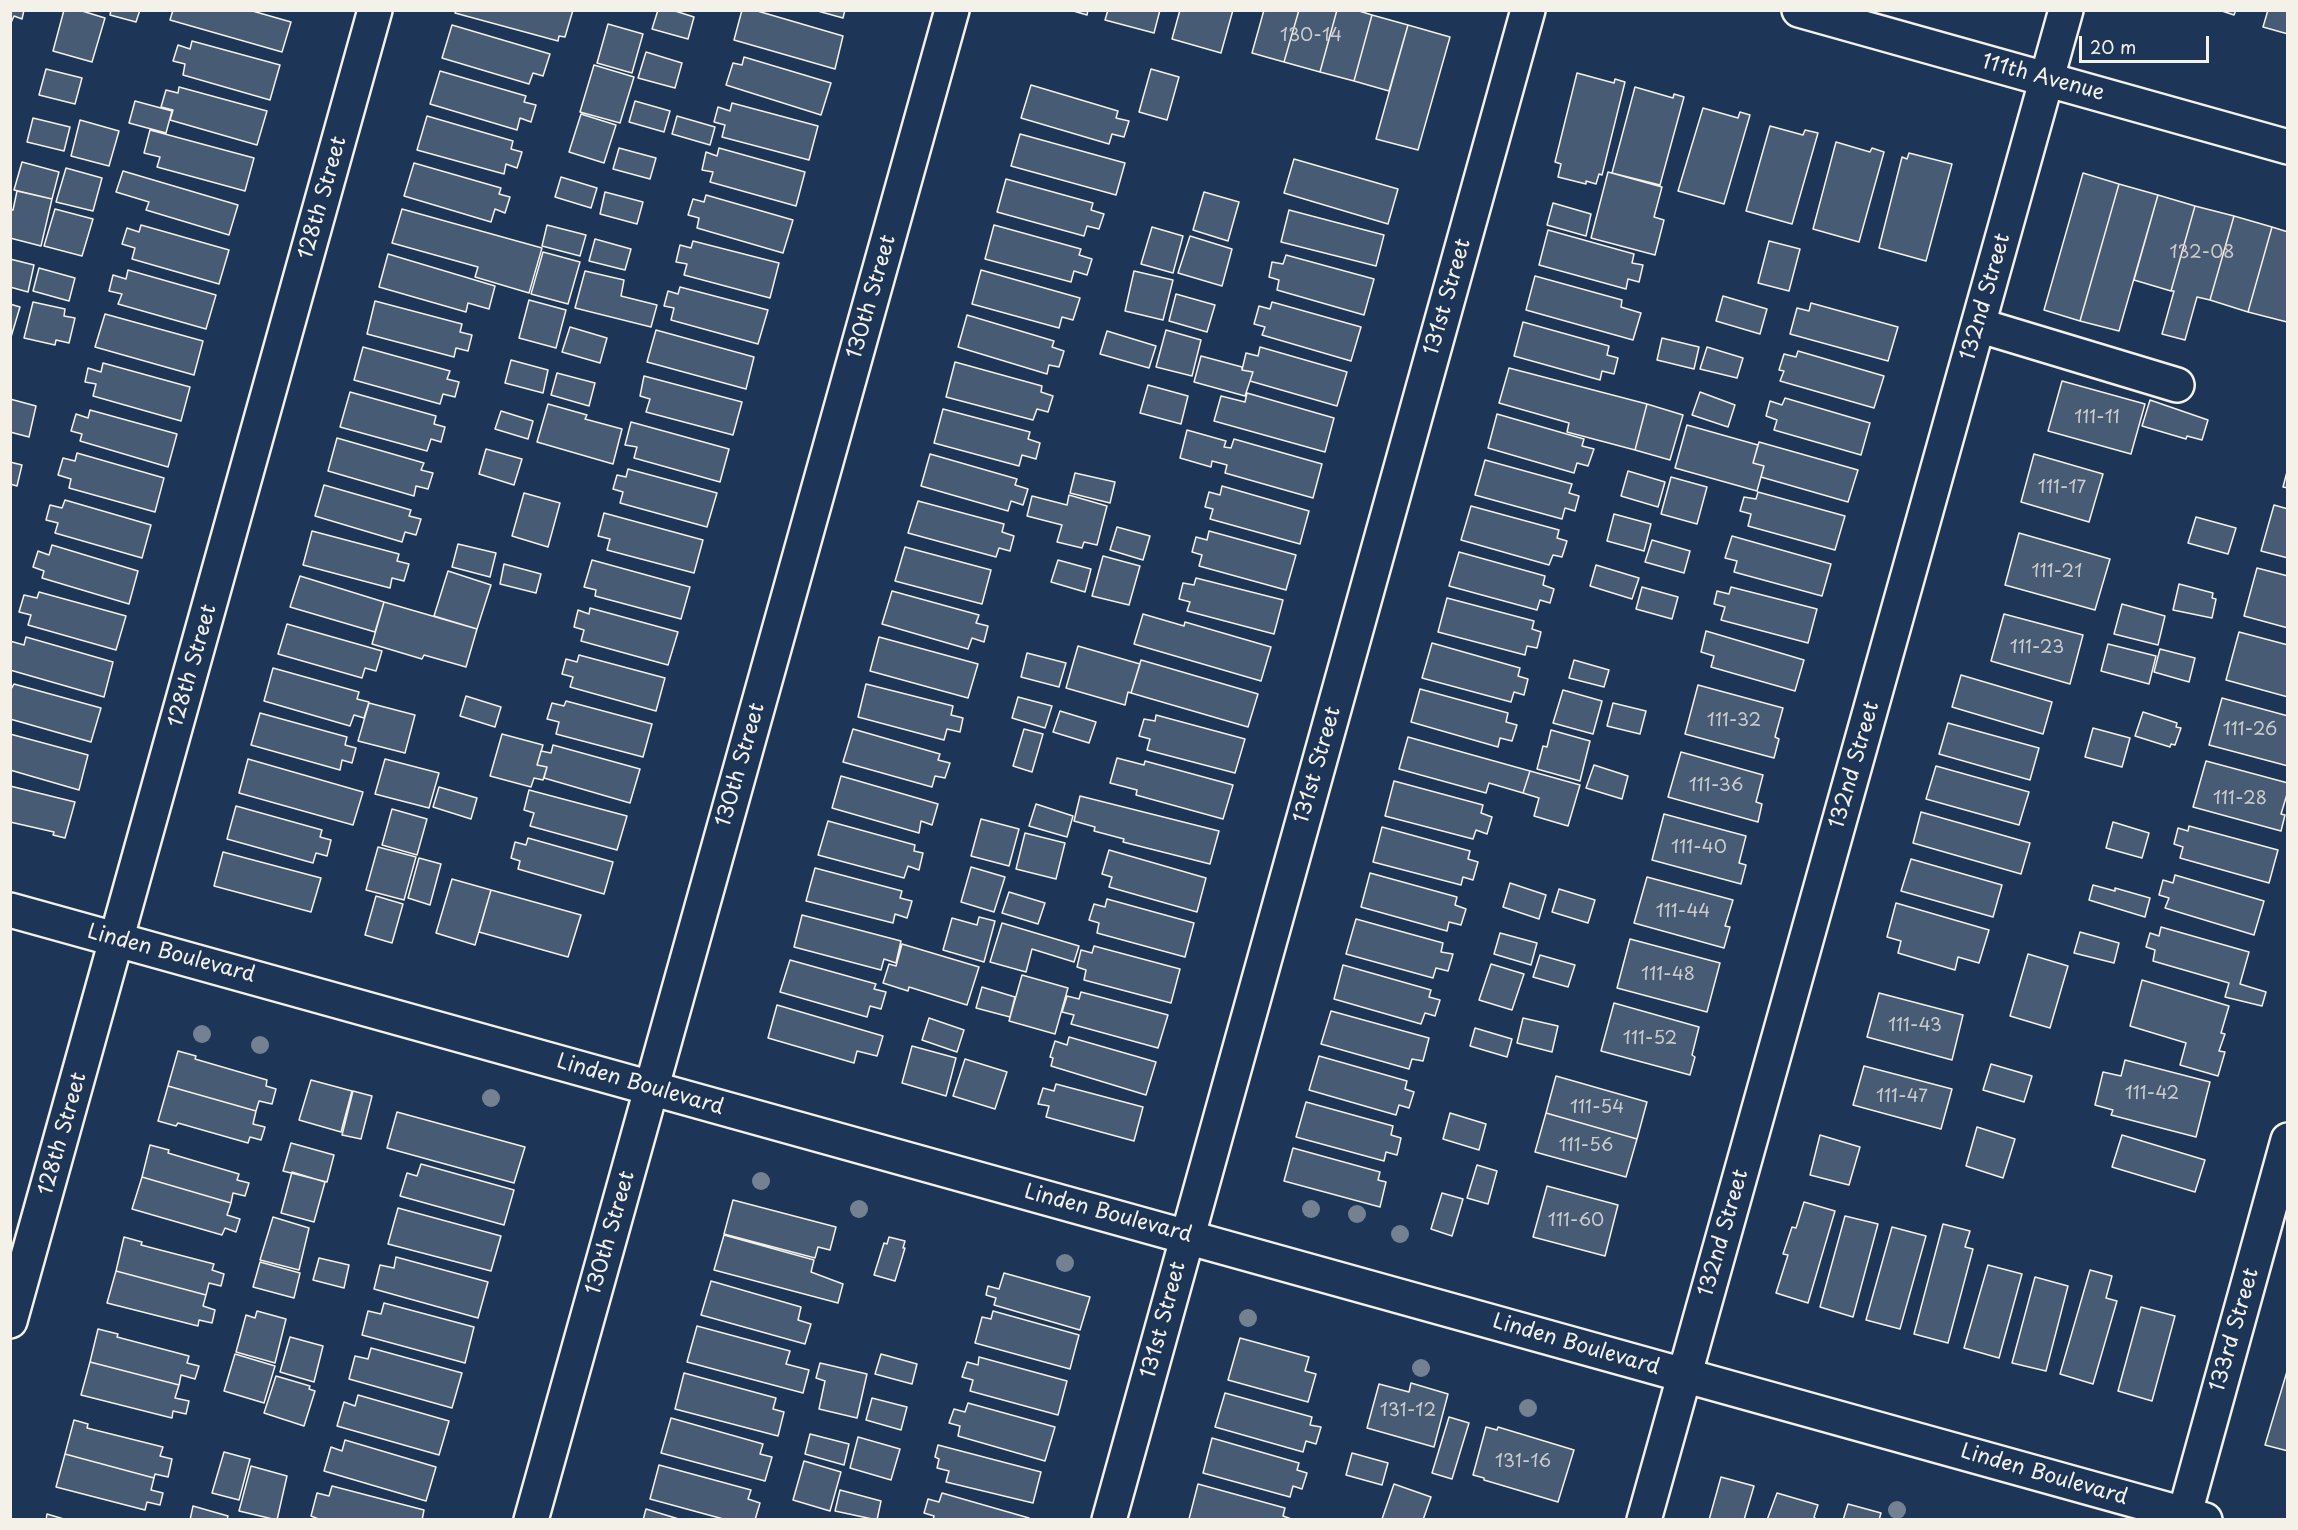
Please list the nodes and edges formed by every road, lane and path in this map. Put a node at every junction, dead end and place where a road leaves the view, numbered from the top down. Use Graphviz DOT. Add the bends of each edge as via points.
graph roads {
  1 [pos="375,10"];
  2 [pos="952,10"];
  3 [pos="1528,10"];
  4 [pos="1799,10"];
  5 [pos="2066,10"];
  6 [pos="2046,80"];
  7 [pos="2288,147"];
  8 [pos="1978,325"];
  9 [pos="2177,385"];
  10 [pos="10,910"];
  11 [pos="117,939"];
  12 [pos="651,1088"];
  13 [pos="2288,1140"];
  14 [pos="1188,1236"];
  15 [pos="10,1321"];
  16 [pos="1684,1375"];
  17 [pos="2191,1518"];
  18 [pos="531,1520"];
  19 [pos="1109,1520"];
  20 [pos="1644,1520"];
  1 -- 11 [label="street, 128th Street"];
  2 -- 12 [label="street, 130th Street"];
  3 -- 14 [label="street, 131st Street"];
  4 -- 6 [label="street, 111th Avenue"];
  5 -- 6 [label="street, 132nd Street"];
  6 -- 7 [label="street, 111th Avenue"];
  6 -- 8 [label="street, 132nd Street"];
  8 -- 9 [label="street"];
  8 -- 16 [label="street, 132nd Street"];
  10 -- 11 [label="street, Linden Boulevard"];
  11 -- 12 [label="street, Linden Boulevard"];
  11 -- 15 [label="street, 128th Street"];
  12 -- 14 [label="street, Linden Boulevard"];
  12 -- 18 [label="street, 130th Street"];
  13 -- 17 [label="street, 133rd Street"];
  14 -- 16 [label="street, Linden Boulevard"];
  14 -- 19 [label="street, 131st Street"];
  16 -- 17 [label="street, Linden Boulevard"];
  16 -- 20 [label="street, 132nd Street"];
}
